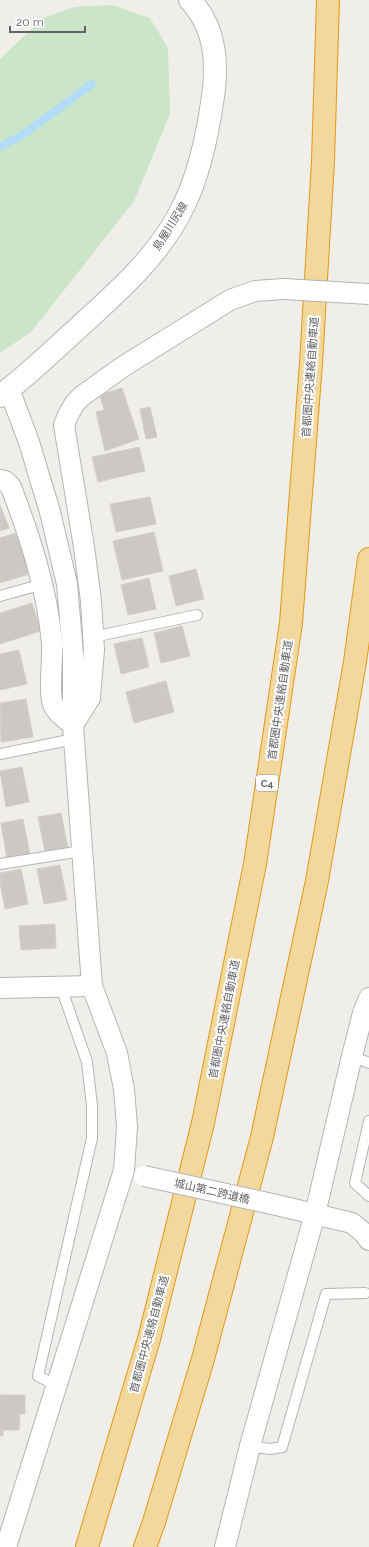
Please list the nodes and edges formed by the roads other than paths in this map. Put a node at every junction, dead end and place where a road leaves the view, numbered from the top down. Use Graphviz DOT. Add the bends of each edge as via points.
graph roads {
  1 [pos="190,0"];
  2 [pos="328,0"];
  3 [pos="369,294"];
  4 [pos="4,392"];
  5 [pos="0,480"];
  6 [pos="369,559"];
  7 [pos="43,584"];
  8 [pos="0,596"];
  9 [pos="197,615"];
  10 [pos="93,637"];
  11 [pos="74,732"];
  12 [pos="0,754"];
  13 [pos="82,851"];
  14 [pos="0,864"];
  15 [pos="92,986"];
  16 [pos="61,987"];
  17 [pos="0,988"];
  18 [pos="369,998"];
  19 [pos="361,1060"];
  20 [pos="369,1121"];
  21 [pos="124,1170"];
  22 [pos="369,1196"];
  23 [pos="315,1214"];
  24 [pos="369,1240"];
  25 [pos="364,1293"];
  26 [pos="57,1386"];
  27 [pos="250,1446"];
  28 [pos="6,1547"];
  29 [pos="86,1547"];
  30 [pos="145,1547"];
  31 [pos="225,1547"];
  1 -- 4 [label="main road, 鳥屋川尻線" via="202,16 211,36 215,71 206,134 195,177 184,205 165,237 134,276 80,327"];
  2 -- 29 [label="highway, 首都圏中央連絡自動車道 / C4" via="323,161 313,340 291,622 255,864 203,1123 149,1339"];
  3 -- 10 [label="street, bridge" via="284,289 255,290 230,300 124,366 75,403 64,425 84,547"];
  4 -- 11 [label="street" via="33,456 50,512 67,584 73,654"];
  5 -- 7 [label="street" via="11,487"];
  6 -- 30 [label="highway" via="355,662 317,881 262,1136 203,1359"];
  7 -- 8 [label="lane"];
  7 -- 11 [label="street" via="52,643 52,700 55,710"];
  9 -- 10 [label="lane"];
  10 -- 11 [label="street" via="90,698"];
  11 -- 12 [label="lane"];
  11 -- 13 [label="street"];
  13 -- 14 [label="lane"];
  13 -- 15 [label="street"];
  15 -- 16 [label="street"];
  15 -- 21 [label="street" via="117,1053 124,1089 127,1127"];
  16 -- 17 [label="street"];
  16 -- 26 [label="lane" via="87,1062 92,1106 92,1138 38,1376"];
  18 -- 19 [label="street" via="363,1013"];
  19 -- 23 [label="street"];
  20 -- 22 [label="lane" via="355,1183"];
  21 -- 23 [label="street, 城山第二跨道橋, bridge"];
  21 -- 26 [label="street"];
  23 -- 24 [label="street, 城山第二跨道橋" via="352,1223"];
  23 -- 27 [label="street"];
  25 -- 27 [label="lane" via="326,1294 282,1447 270,1449"];
  26 -- 28 [label="street"];
  27 -- 31 [label="street"];
}
